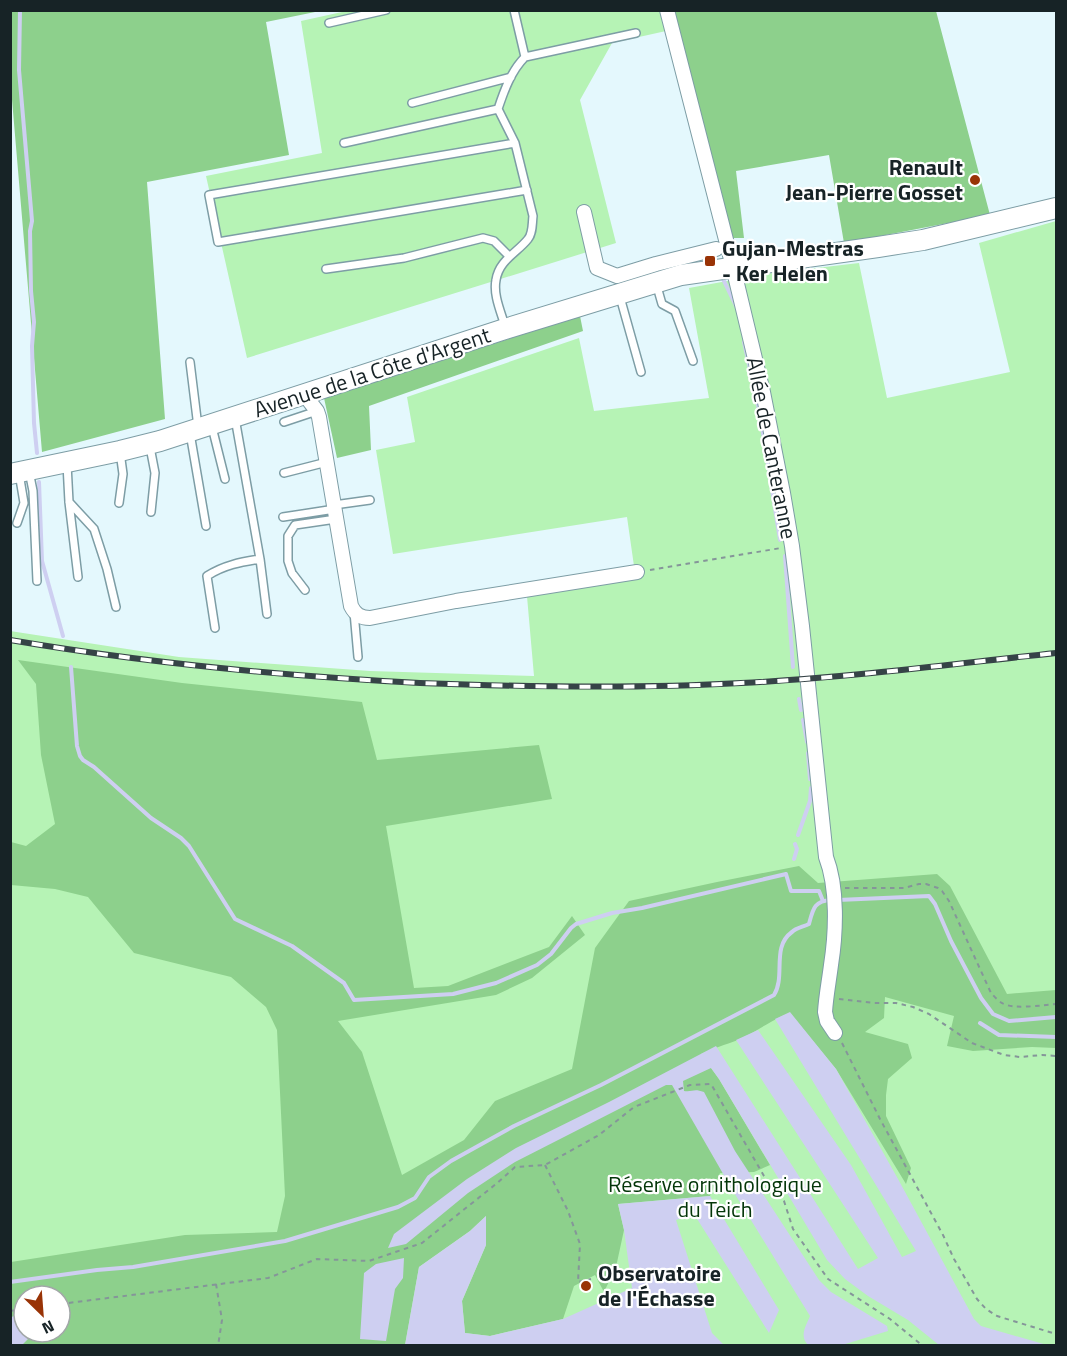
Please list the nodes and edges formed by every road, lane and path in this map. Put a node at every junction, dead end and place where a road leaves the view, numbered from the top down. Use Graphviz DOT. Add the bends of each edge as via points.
graph roads {
  1 [pos="386,10"];
  2 [pos="514,10"];
  3 [pos="667,10"];
  4 [pos="329,23"];
  5 [pos="636,33"];
  6 [pos="525,57"];
  7 [pos="511,77"];
  8 [pos="412,103"];
  9 [pos="498,109"];
  10 [pos="344,143"];
  11 [pos="515,143"];
  12 [pos="527,190"];
  13 [pos="1056,207"];
  14 [pos="584,212"];
  15 [pos="716,249"];
  16 [pos="509,256"];
  17 [pos="733,267"];
  18 [pos="326,269"];
  19 [pos="656,282"];
  20 [pos="619,287"];
  21 [pos="505,329"];
  22 [pos="693,361"];
  23 [pos="190,362"];
  24 [pos="641,372"];
  25 [pos="308,393"];
  26 [pos="317,411"];
  27 [pos="235,417"];
  28 [pos="284,422"];
  29 [pos="200,428"];
  30 [pos="149,444"];
  31 [pos="120,451"];
  32 [pos="327,462"];
  33 [pos="67,463"];
  34 [pos="19,472"];
  35 [pos="284,473"];
  36 [pos="225,480"];
  37 [pos="370,500"];
  38 [pos="69,502"];
  39 [pos="119,503"];
  40 [pos="335,511"];
  41 [pos="151,512"];
  42 [pos="283,517"];
  43 [pos="17,523"];
  44 [pos="206,525"];
  45 [pos="792,546"];
  46 [pos="260,559"];
  47 [pos="638,572"];
  48 [pos="78,578"];
  49 [pos="38,581"];
  50 [pos="305,590"];
  51 [pos="116,607"];
  52 [pos="354,612"];
  53 [pos="267,614"];
  54 [pos="215,628"];
  55 [pos="358,657"];
  56 [pos="834,895"];
  57 [pos="826,997"];
  58 [pos="1056,1004"];
  59 [pos="835,1033"];
  60 [pos="1056,1056"];
  61 [pos="545,1165"];
  62 [pos="591,1280"];
  63 [pos="216,1284"];
  64 [pos="72,1302"];
  65 [pos="1056,1334"];
  66 [pos="218,1346"];
  67 [pos="923,1346"];
  1 -- 4 [label="lane"];
  2 -- 6 [label="lane"];
  3 -- 17 [label="street, Allée de Canteranne"];
  5 -- 6 [label="lane"];
  6 -- 7 [label="lane"];
  7 -- 8 [label="lane"];
  7 -- 9 [label="lane"];
  9 -- 10 [label="lane"];
  9 -- 11 [label="lane"];
  11 -- 12 [label="lane"];
  11 -- 12 [label="lane" via="209,195 218,242"];
  12 -- 16 [label="lane" via="532,229 529,238"];
  13 -- 17 [label="main road, Avenue de la Côte d'Argent" via="922,240"];
  14 -- 20 [label="street" via="597,268"];
  15 -- 20 [label="street" via="656,264"];
  16 -- 18 [label="lane" via="494,241 483,238 404,258"];
  16 -- 21 [label="lane" via="495,281"];
  17 -- 19 [label="main road, Avenue de la Côte d'Argent"];
  17 -- 45 [label="street, Allée de Canteranne" via="763,392"];
  19 -- 20 [label="main road, Avenue de la Côte d'Argent"];
  19 -- 22 [label="lane" via="662,304 675,311"];
  20 -- 21 [label="main road, Avenue de la Côte d'Argent"];
  20 -- 24 [label="lane"];
  21 -- 25 [label="main road, Avenue de la Côte d'Argent"];
  23 -- 29 [label="lane"];
  25 -- 26 [label="street"];
  25 -- 27 [label="main road, Avenue de la Côte d'Argent"];
  26 -- 28 [label="lane"];
  26 -- 32 [label="street"];
  27 -- 29 [label="main road, Avenue de la Côte d'Argent"];
  27 -- 46 [label="lane"];
  29 -- 30 [label="main road, Avenue de la Côte d'Argent"];
  29 -- 36 [label="lane"];
  29 -- 44 [label="lane"];
  30 -- 31 [label="main road, Avenue de la Côte d'Argent"];
  30 -- 41 [label="lane" via="155,472"];
  31 -- 33 [label="main road, Avenue de la Côte d'Argent"];
  31 -- 39 [label="lane" via="123,474"];
  32 -- 35 [label="lane"];
  32 -- 40 [label="street"];
  33 -- 34 [label="main road, Avenue de la Côte d'Argent"];
  33 -- 38 [label="lane"];
  34 -- 43 [label="lane" via="24,503"];
  34 -- 49 [label="lane" via="33,491"];
  37 -- 40 [label="lane"];
  38 -- 48 [label="lane"];
  38 -- 51 [label="lane" via="94,528"];
  40 -- 42 [label="lane"];
  40 -- 50 [label="lane" via="295,525 288,536 288,561"];
  40 -- 52 [label="street"];
  45 -- 47 [label="path"];
  45 -- 56 [label="street, Allée de Canteranne" via="826,857"];
  46 -- 53 [label="lane"];
  46 -- 54 [label="lane" via="235,563 207,576"];
  47 -- 52 [label="street" via="370,618"];
  52 -- 55 [label="lane"];
  56 -- 57 [label="street, Allée de Canteranne" via="834,942"];
  56 -- 58 [label="path" via="855,889 919,884 938,888 949,901 994,997 1009,1006"];
  57 -- 59 [label="street, Allée de Canteranne" via="827,1021"];
  57 -- 60 [label="path" via="913,1007 972,1043 1004,1055"];
  59 -- 65 [label="path" via="977,1299 997,1316"];
  61 -- 62 [label="path" via="580,1244 578,1282"];
  61 -- 63 [label="path" via="515,1167 422,1243 369,1261 317,1259 268,1278"];
  61 -- 67 [label="path" via="599,1135 634,1107 690,1085 711,1084 764,1176 784,1201 794,1229 828,1279 890,1319"];
  63 -- 64 [label="path"];
  63 -- 66 [label="path" via="222,1320"];
}
